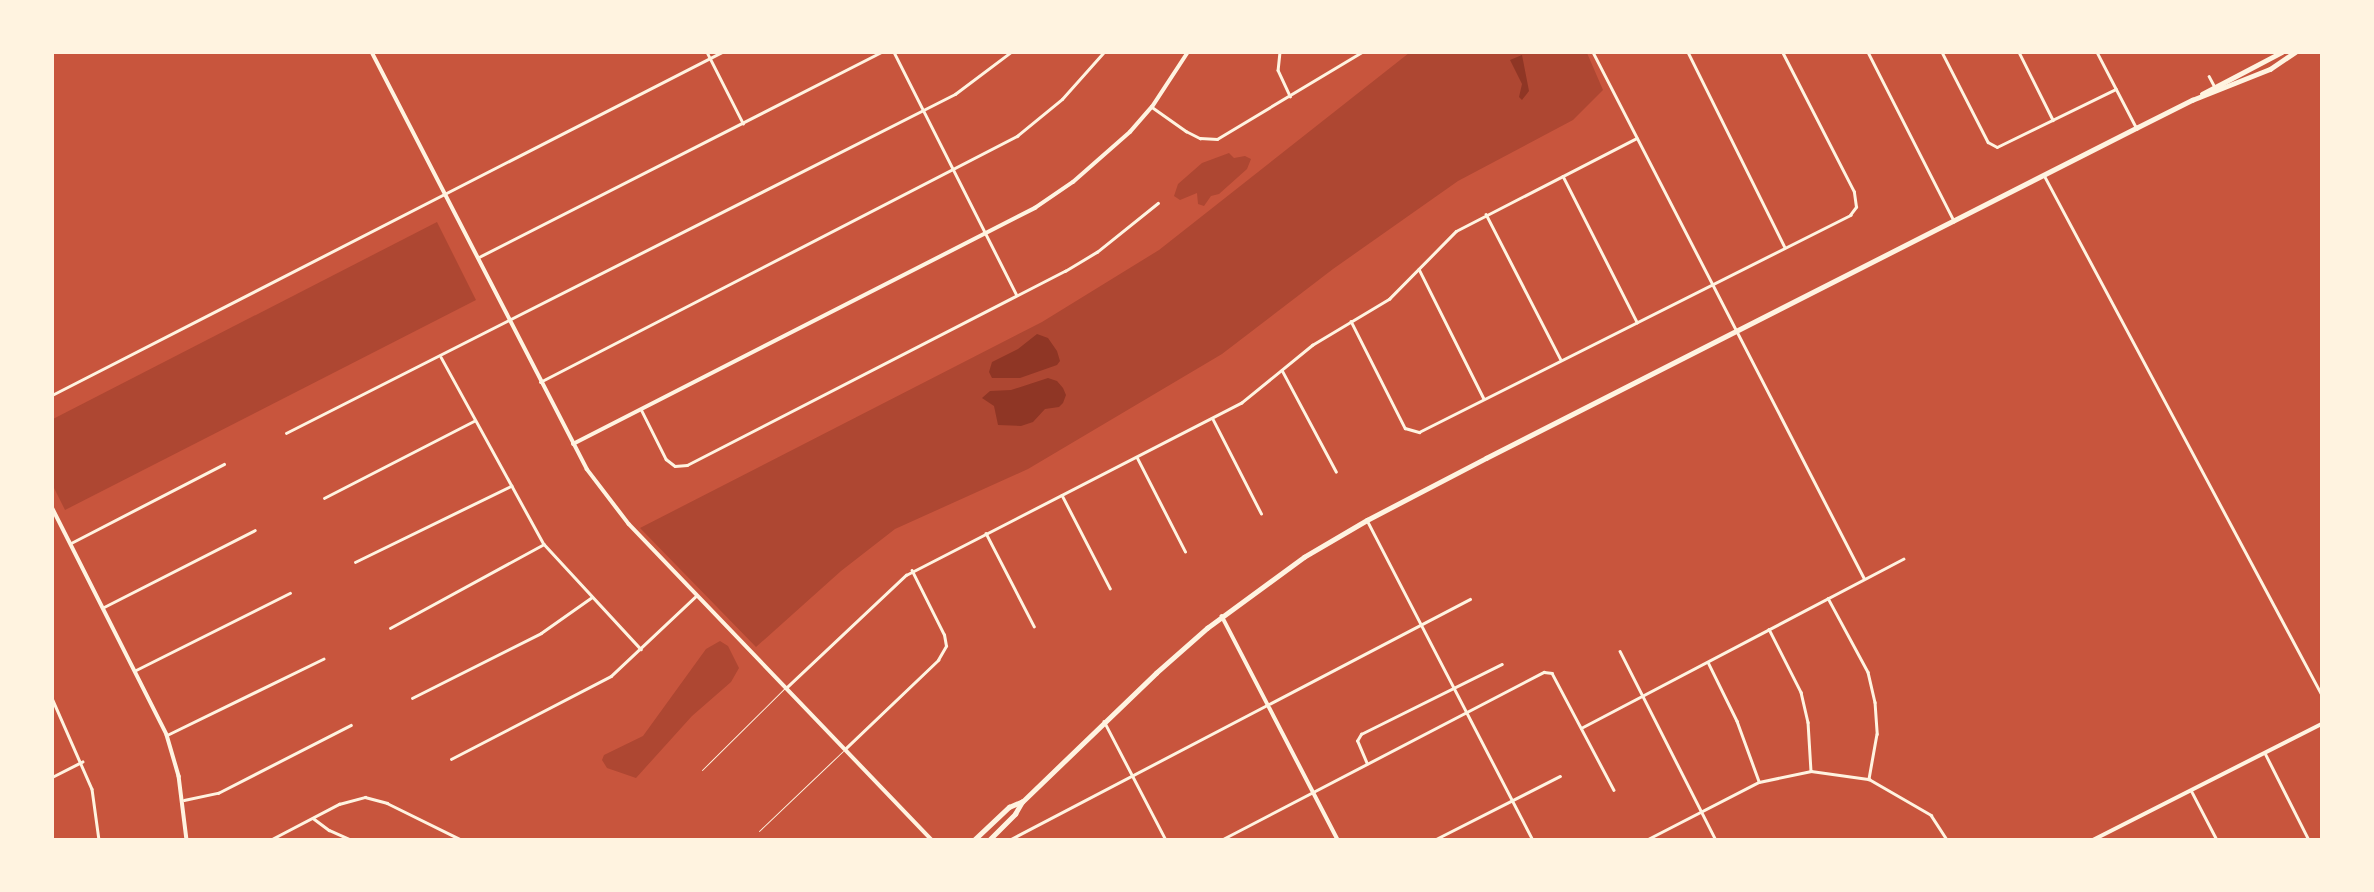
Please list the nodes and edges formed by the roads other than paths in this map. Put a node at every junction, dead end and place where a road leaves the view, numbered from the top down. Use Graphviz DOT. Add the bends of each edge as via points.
graph roads {
  1 [pos="372,52"];
  2 [pos="707,52"];
  3 [pos="722,52"];
  4 [pos="881,52"];
  5 [pos="894,52"];
  6 [pos="1011,52"];
  7 [pos="1104,52"];
  8 [pos="1188,52"];
  9 [pos="1280,52"];
  10 [pos="1362,52"];
  11 [pos="1593,52"];
  12 [pos="1688,52"];
  13 [pos="1783,52"];
  14 [pos="1868,52"];
  15 [pos="1942,52"];
  16 [pos="2019,52"];
  17 [pos="2097,52"];
  18 [pos="2282,52"];
  19 [pos="2295,52"];
  20 [pos="710,59"];
  21 [pos="2209,76"];
  22 [pos="2215,88"];
  23 [pos="2116,89"];
  24 [pos="1290,96"];
  25 [pos="1152,107"];
  26 [pos="923,110"];
  27 [pos="2053,120"];
  28 [pos="743,123"];
  29 [pos="2136,128"];
  30 [pos="1637,138"];
  31 [pos="953,170"];
  32 [pos="2044,175"];
  33 [pos="1563,176"];
  34 [pos="444,194"];
  35 [pos="1158,203"];
  36 [pos="1486,214"];
  37 [pos="1954,221"];
  38 [pos="985,233"];
  39 [pos="1785,247"];
  40 [pos="477,258"];
  41 [pos="1419,269"];
  42 [pos="1711,284"];
  43 [pos="1017,295"];
  44 [pos="1351,321"];
  45 [pos="1637,322"];
  46 [pos="510,323"];
  47 [pos="1736,332"];
  48 [pos="441,357"];
  49 [pos="1561,360"];
  50 [pos="1282,370"];
  51 [pos="540,382"];
  52 [pos="52,395"];
  53 [pos="1484,399"];
  54 [pos="641,410"];
  55 [pos="1213,419"];
  56 [pos="474,421"];
  57 [pos="286,433"];
  58 [pos="573,444"];
  59 [pos="1137,457"];
  60 [pos="224,464"];
  61 [pos="1336,471"];
  62 [pos="511,486"];
  63 [pos="1062,495"];
  64 [pos="324,498"];
  65 [pos="52,507"];
  66 [pos="1261,513"];
  67 [pos="1367,520"];
  68 [pos="255,530"];
  69 [pos="986,533"];
  70 [pos="71,543"];
  71 [pos="544,544"];
  72 [pos="1185,551"];
  73 [pos="1903,559"];
  74 [pos="355,562"];
  75 [pos="912,571"];
  76 [pos="1864,578"];
  77 [pos="1110,588"];
  78 [pos="290,593"];
  79 [pos="697,595"];
  80 [pos="592,597"];
  81 [pos="1828,598"];
  82 [pos="1469,600"];
  83 [pos="104,607"];
  84 [pos="1222,616"];
  85 [pos="1421,625"];
  86 [pos="1034,626"];
  87 [pos="390,628"];
  88 [pos="1769,629"];
  89 [pos="641,649"];
  90 [pos="1620,651"];
  91 [pos="323,659"];
  92 [pos="1708,662"];
  93 [pos="1502,664"];
  94 [pos="136,670"];
  95 [pos="786,688"];
  96 [pos="1454,688"];
  97 [pos="2322,695"];
  98 [pos="1643,696"];
  99 [pos="52,698"];
  100 [pos="412,698"];
  101 [pos="1267,704"];
  102 [pos="1466,712"];
  103 [pos="1104,721"];
  104 [pos="2322,724"];
  105 [pos="351,725"];
  106 [pos="1581,728"];
  107 [pos="167,735"];
  108 [pos="845,749"];
  109 [pos="2264,753"];
  110 [pos="451,759"];
  111 [pos="82,762"];
  112 [pos="1367,764"];
  113 [pos="702,770"];
  114 [pos="1811,771"];
  115 [pos="1132,773"];
  116 [pos="1560,776"];
  117 [pos="52,777"];
  118 [pos="1870,779"];
  119 [pos="1759,782"];
  120 [pos="1614,789"];
  121 [pos="2191,790"];
  122 [pos="1313,792"];
  123 [pos="184,800"];
  124 [pos="1511,800"];
  125 [pos="1022,802"];
  126 [pos="1701,811"];
  127 [pos="313,818"];
  128 [pos="759,831"];
  129 [pos="996,831"];
  130 [pos="99,839"];
  131 [pos="187,839"];
  132 [pos="270,839"];
  133 [pos="351,839"];
  134 [pos="462,839"];
  135 [pos="932,839"];
  136 [pos="974,839"];
  137 [pos="989,839"];
  138 [pos="999,839"];
  139 [pos="1009,839"];
  140 [pos="1166,839"];
  141 [pos="1221,839"];
  142 [pos="1338,839"];
  143 [pos="1434,839"];
  144 [pos="1533,839"];
  145 [pos="1646,839"];
  146 [pos="1716,839"];
  147 [pos="1947,839"];
  148 [pos="2093,839"];
  149 [pos="2217,839"];
  150 [pos="2309,839"];
  1 -- 34 [label="street"];
  2 -- 20 [label="street"];
  3 -- 20 [label="street"];
  4 -- 28 [label="street"];
  5 -- 26 [label="street"];
  6 -- 26 [label="street" via="974,82"];
  7 -- 31 [label="street" via="1033,124"];
  8 -- 25 [label="street"];
  9 -- 24 [label="street" via="1278,69"];
  10 -- 24 [label="street"];
  11 -- 30 [label="street"];
  12 -- 39 [label="street"];
  13 -- 39 [label="street" via="1854,192 1856,206 1844,218"];
  14 -- 37 [label="street"];
  15 -- 27 [label="street" via="1992,146"];
  16 -- 27 [label="street"];
  17 -- 23 [label="street"];
  18 -- 22 [label="main road"];
  19 -- 22 [label="main road" via="2270,69"];
  20 -- 28 [label="street"];
  20 -- 34 [label="street"];
  21 -- 22 [label="street"];
  22 -- 29 [label="main road"];
  23 -- 27 [label="street"];
  23 -- 29 [label="street"];
  24 -- 25 [label="street" via="1230,134 1213,139 1186,131"];
  25 -- 38 [label="street" via="1073,182"];
  26 -- 31 [label="street"];
  26 -- 46 [label="street"];
  28 -- 40 [label="street"];
  29 -- 32 [label="main road"];
  30 -- 33 [label="street"];
  30 -- 42 [label="street"];
  31 -- 38 [label="street"];
  31 -- 51 [label="street"];
  32 -- 37 [label="main road"];
  32 -- 97 [label="street"];
  33 -- 36 [label="street"];
  33 -- 45 [label="street"];
  34 -- 40 [label="street"];
  34 -- 52 [label="street"];
  35 -- 43 [label="street" via="1087,259"];
  36 -- 41 [label="street" via="1456,231"];
  36 -- 49 [label="street"];
  37 -- 47 [label="main road"];
  38 -- 43 [label="street"];
  38 -- 54 [label="street"];
  39 -- 42 [label="street"];
  40 -- 46 [label="street"];
  41 -- 44 [label="street" via="1389,299"];
  41 -- 53 [label="street"];
  42 -- 45 [label="street"];
  42 -- 47 [label="street"];
  43 -- 54 [label="street" via="687,465 675,466 666,459"];
  44 -- 50 [label="street"];
  44 -- 53 [label="street" via="1405,428 1412,432 1426,429"];
  45 -- 49 [label="street"];
  46 -- 48 [label="street"];
  46 -- 51 [label="street"];
  47 -- 67 [label="main road"];
  47 -- 76 [label="street"];
  48 -- 56 [label="street"];
  48 -- 57 [label="street"];
  49 -- 53 [label="street"];
  50 -- 55 [label="street"];
  50 -- 61 [label="street"];
  51 -- 58 [label="street"];
  54 -- 58 [label="street"];
  55 -- 59 [label="street"];
  55 -- 66 [label="street"];
  56 -- 62 [label="street"];
  56 -- 64 [label="street"];
  58 -- 79 [label="street" via="615,507"];
  59 -- 63 [label="street"];
  59 -- 72 [label="street"];
  60 -- 70 [label="street"];
  62 -- 71 [label="street"];
  62 -- 74 [label="street"];
  63 -- 69 [label="street"];
  63 -- 77 [label="street"];
  65 -- 70 [label="street"];
  67 -- 84 [label="main road" via="1304,557"];
  67 -- 85 [label="street"];
  68 -- 83 [label="street"];
  69 -- 75 [label="street"];
  69 -- 86 [label="street"];
  70 -- 83 [label="street"];
  71 -- 80 [label="street"];
  71 -- 87 [label="street"];
  73 -- 76 [label="street"];
  75 -- 95 [label="street"];
  75 -- 108 [label="street" via="946,646 938,660"];
  76 -- 81 [label="street"];
  78 -- 94 [label="street"];
  79 -- 89 [label="street"];
  79 -- 95 [label="street"];
  80 -- 89 [label="street"];
  80 -- 100 [label="street" via="541,633"];
  81 -- 88 [label="street"];
  81 -- 118 [label="street" via="1868,672 1875,702 1877,734"];
  82 -- 85 [label="street"];
  83 -- 94 [label="street"];
  84 -- 101 [label="street"];
  84 -- 103 [label="main road"];
  85 -- 96 [label="street"];
  85 -- 101 [label="street"];
  88 -- 92 [label="street"];
  88 -- 114 [label="street" via="1801,691"];
  89 -- 110 [label="street" via="589,689"];
  90 -- 98 [label="street"];
  91 -- 107 [label="street"];
  92 -- 98 [label="street"];
  92 -- 119 [label="street" via="1737,721"];
  93 -- 96 [label="street"];
  94 -- 107 [label="street"];
  95 -- 108 [label="street"];
  95 -- 113 [label="lane"];
  96 -- 102 [label="street"];
  96 -- 112 [label="street" via="1361,734 1357,741"];
  98 -- 106 [label="street"];
  98 -- 126 [label="street"];
  99 -- 111 [label="street"];
  101 -- 115 [label="street"];
  101 -- 122 [label="street"];
  102 -- 106 [label="street" via="1544,672 1552,673"];
  102 -- 112 [label="street"];
  102 -- 124 [label="street"];
  103 -- 115 [label="street"];
  103 -- 125 [label="main road"];
  104 -- 109 [label="street"];
  105 -- 123 [label="street" via="218,793"];
  106 -- 120 [label="street"];
  107 -- 123 [label="street"];
  108 -- 128 [label="lane"];
  108 -- 135 [label="street"];
  109 -- 121 [label="street"];
  109 -- 150 [label="street"];
  111 -- 117 [label="street"];
  111 -- 130 [label="street" via="96,803"];
  112 -- 122 [label="street"];
  114 -- 118 [label="street"];
  114 -- 119 [label="street"];
  115 -- 139 [label="street"];
  115 -- 140 [label="street"];
  116 -- 124 [label="street"];
  118 -- 147 [label="street" via="1931,815"];
  119 -- 126 [label="street"];
  121 -- 148 [label="street"];
  121 -- 149 [label="street"];
  122 -- 141 [label="street"];
  122 -- 142 [label="street"];
  123 -- 131 [label="street"];
  124 -- 143 [label="street"];
  124 -- 144 [label="street"];
  125 -- 129 [label="main road"];
  125 -- 136 [label="main road" via="1009,807"];
  126 -- 145 [label="street"];
  126 -- 146 [label="street"];
  127 -- 132 [label="street"];
  127 -- 133 [label="street"];
  127 -- 134 [label="street" via="365,797"];
  129 -- 137 [label="main road"];
  129 -- 138 [label="street"];
}
